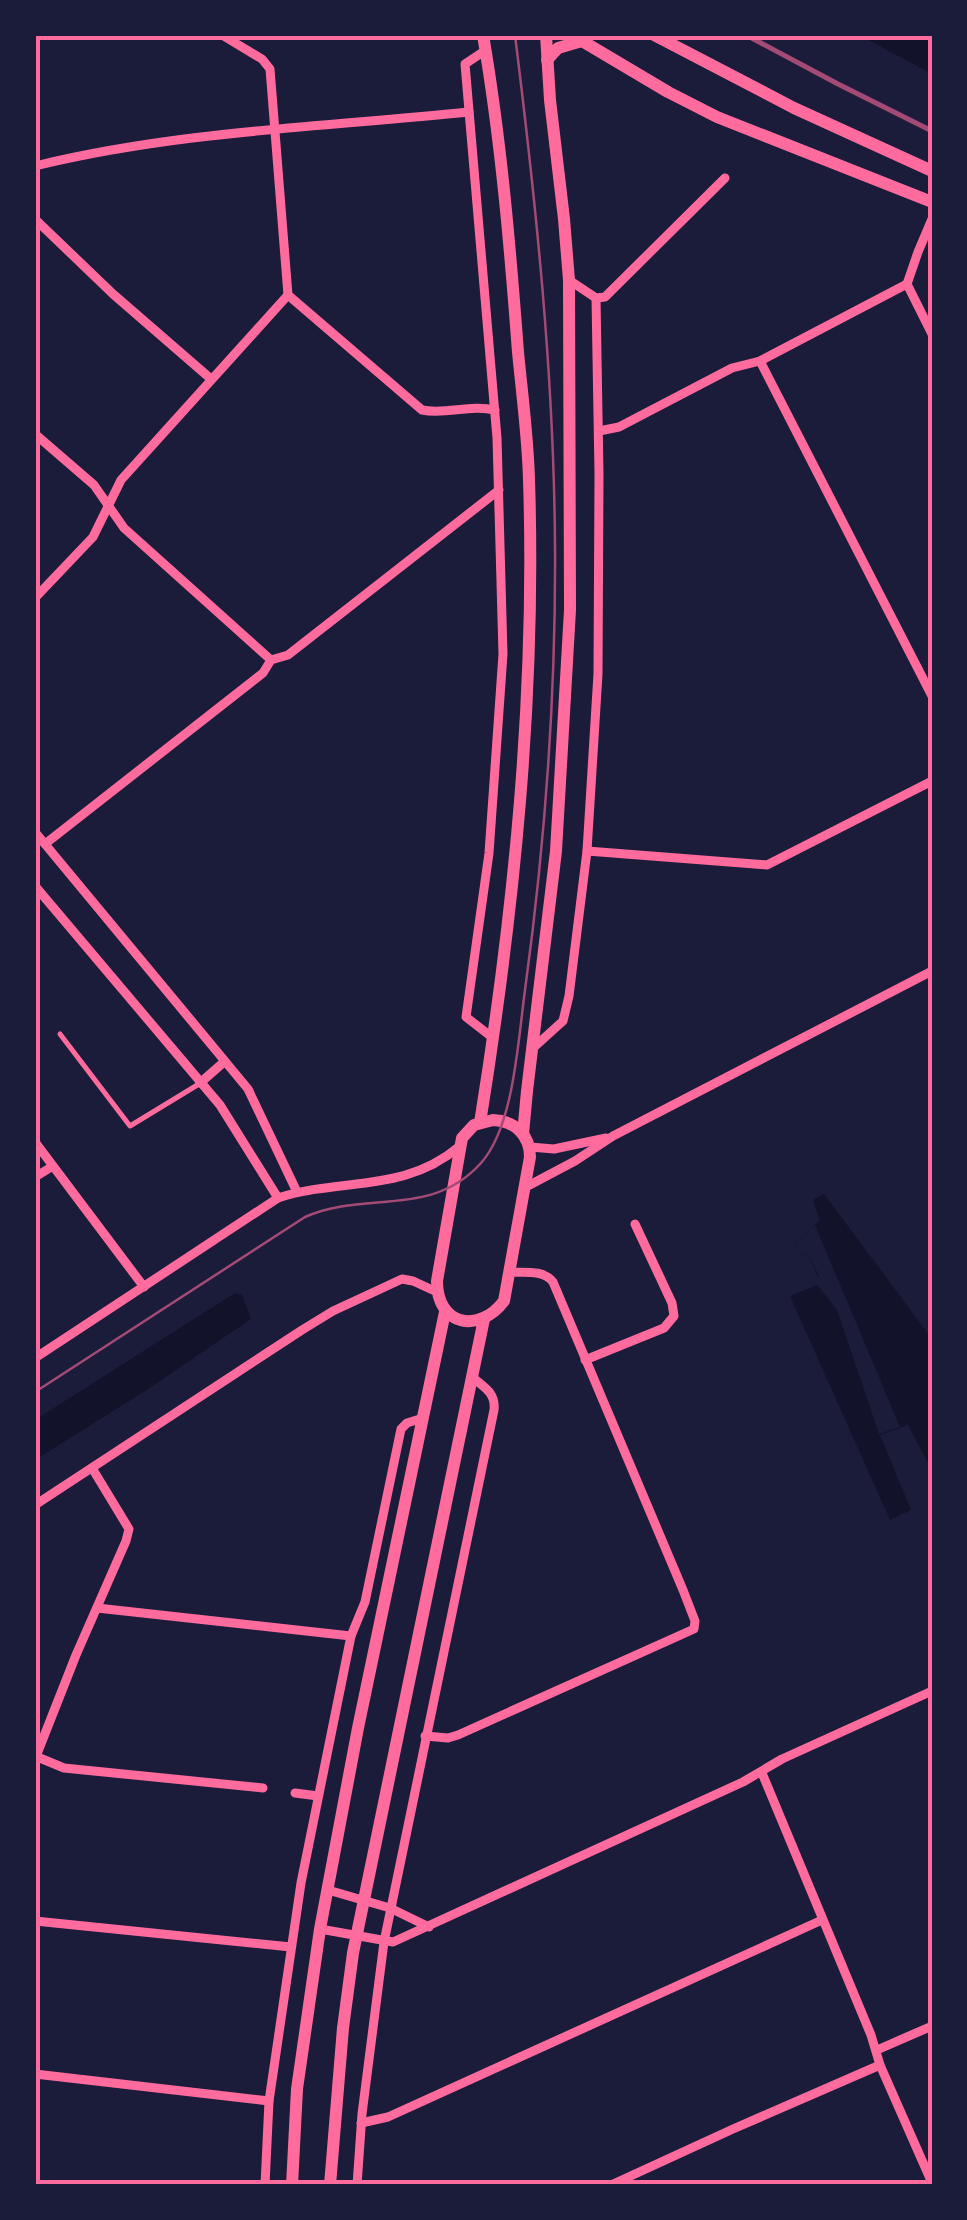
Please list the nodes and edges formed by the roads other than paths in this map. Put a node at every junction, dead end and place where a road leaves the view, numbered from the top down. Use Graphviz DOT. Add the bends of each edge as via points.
graph roads {
  1 [pos="222,35"];
  2 [pos="483,35"];
  3 [pos="546,35"];
  4 [pos="659,36"];
  5 [pos="577,38"];
  6 [pos="486,50"];
  7 [pos="548,60"];
  8 [pos="469,112"];
  9 [pos="274,128"];
  10 [pos="35,166"];
  11 [pos="932,171"];
  12 [pos="725,178"];
  13 [pos="932,202"];
  14 [pos="932,219"];
  15 [pos="37,221"];
  16 [pos="569,280"];
  17 [pos="907,284"];
  18 [pos="288,294"];
  19 [pos="596,298"];
  20 [pos="932,334"];
  21 [pos="760,361"];
  22 [pos="211,379"];
  23 [pos="495,410"];
  24 [pos="599,431"];
  25 [pos="35,434"];
  26 [pos="499,490"];
  27 [pos="108,507"];
  28 [pos="35,598"];
  29 [pos="271,660"];
  30 [pos="932,696"];
  31 [pos="932,781"];
  32 [pos="35,832"];
  33 [pos="45,844"];
  34 [pos="586,851"];
  35 [pos="35,886"];
  36 [pos="932,971"];
  37 [pos="60,1034"];
  38 [pos="493,1038"];
  39 [pos="532,1049"];
  40 [pos="224,1062"];
  41 [pos="200,1084"];
  42 [pos="480,1123"];
  43 [pos="614,1136"];
  44 [pos="527,1140"];
  45 [pos="35,1142"];
  46 [pos="460,1146"];
  47 [pos="52,1166"];
  48 [pos="35,1177"];
  49 [pos="524,1188"];
  50 [pos="297,1192"];
  51 [pos="278,1198"];
  52 [pos="635,1224"];
  53 [pos="509,1272"];
  54 [pos="144,1287"];
  55 [pos="436,1292"];
  56 [pos="445,1312"];
  57 [pos="484,1319"];
  58 [pos="35,1358"];
  59 [pos="585,1360"];
  60 [pos="472,1378"];
  61 [pos="424,1418"];
  62 [pos="92,1468"];
  63 [pos="35,1505"];
  64 [pos="97,1608"];
  65 [pos="351,1636"];
  66 [pos="932,1691"];
  67 [pos="425,1736"];
  68 [pos="35,1757"];
  69 [pos="762,1773"];
  70 [pos="264,1788"];
  71 [pos="295,1792"];
  72 [pos="318,1796"];
  73 [pos="328,1890"];
  74 [pos="364,1902"];
  75 [pos="390,1908"];
  76 [pos="822,1920"];
  77 [pos="35,1921"];
  78 [pos="429,1926"];
  79 [pos="320,1930"];
  80 [pos="356,1937"];
  81 [pos="384,1942"];
  82 [pos="291,1947"];
  83 [pos="932,2026"];
  84 [pos="877,2050"];
  85 [pos="880,2065"];
  86 [pos="35,2074"];
  87 [pos="264,2101"];
  88 [pos="361,2123"];
  89 [pos="932,2183"];
  90 [pos="265,2185"];
  91 [pos="292,2185"];
  92 [pos="330,2185"];
  93 [pos="357,2185"];
  94 [pos="611,2185"];
  1 -- 9 [label="street" via="270,69"];
  2 -- 6 [label="main road"];
  3 -- 7 [label="main road"];
  4 -- 11 [label="main road"];
  5 -- 7 [label="main road"];
  5 -- 13 [label="main road" via="717,117"];
  6 -- 8 [label="street" via="465,64"];
  6 -- 38 [label="main road" via="512,270 530,554 514,870"];
  7 -- 16 [label="main road"];
  8 -- 9 [label="street"];
  8 -- 23 [label="street"];
  9 -- 10 [label="street" via="132,145"];
  9 -- 18 [label="street"];
  12 -- 19 [label="street" via="605,297"];
  14 -- 17 [label="street"];
  15 -- 22 [label="street"];
  16 -- 19 [label="street"];
  16 -- 39 [label="main road" via="564,736"];
  17 -- 20 [label="street"];
  17 -- 21 [label="street"];
  18 -- 22 [label="street"];
  18 -- 23 [label="street" via="422,410"];
  19 -- 24 [label="street"];
  21 -- 24 [label="street"];
  21 -- 30 [label="street"];
  22 -- 27 [label="street" via="121,480"];
  23 -- 26 [label="street"];
  24 -- 34 [label="street" via="598,674"];
  25 -- 27 [label="street" via="94,485"];
  26 -- 29 [label="street" via="288,655"];
  26 -- 38 [label="street" via="503,654 489,853 466,1017"];
  27 -- 28 [label="street" via="94,537"];
  27 -- 29 [label="street"];
  29 -- 33 [label="street" via="264,673"];
  31 -- 34 [label="street" via="767,865"];
  32 -- 33 [label="street"];
  33 -- 40 [label="street"];
  34 -- 39 [label="street" via="564,1022"];
  35 -- 41 [label="street"];
  36 -- 43 [label="street"];
  37 -- 41 [label="lane" via="130,1126"];
  38 -- 42 [label="main road"];
  39 -- 44 [label="main road"];
  40 -- 41 [label="street"];
  40 -- 50 [label="street" via="248,1089"];
  41 -- 51 [label="street"];
  42 -- 44 [label="main road" via="505,1121"];
  42 -- 46 [label="main road" via="465,1132"];
  43 -- 44 [label="street" via="554,1149"];
  43 -- 49 [label="street"];
  44 -- 49 [label="main road"];
  45 -- 47 [label="street"];
  46 -- 50 [label="street" via="394,1180"];
  46 -- 55 [label="main road"];
  47 -- 48 [label="street"];
  47 -- 54 [label="street"];
  49 -- 53 [label="main road"];
  50 -- 51 [label="street"];
  51 -- 54 [label="street"];
  52 -- 59 [label="street" via="674,1316 664,1328"];
  53 -- 57 [label="main road" via="504,1301"];
  53 -- 59 [label="street" via="546,1275"];
  54 -- 58 [label="street"];
  55 -- 56 [label="main road"];
  55 -- 62 [label="street" via="402,1279 333,1311"];
  56 -- 57 [label="main road" via="460,1320"];
  56 -- 61 [label="main road"];
  57 -- 60 [label="main road"];
  59 -- 67 [label="street" via="684,1590 694,1629 458,1735"];
  60 -- 67 [label="street" via="492,1394 494,1410"];
  60 -- 74 [label="main road"];
  61 -- 65 [label="street" via="401,1429"];
  61 -- 73 [label="main road"];
  62 -- 63 [label="street"];
  62 -- 64 [label="street" via="128,1529"];
  64 -- 65 [label="street"];
  64 -- 68 [label="street"];
  65 -- 72 [label="street"];
  66 -- 69 [label="street"];
  67 -- 75 [label="street"];
  68 -- 70 [label="street" via="64,1768"];
  69 -- 76 [label="street"];
  69 -- 78 [label="street"];
  71 -- 72 [label="street"];
  72 -- 82 [label="street"];
  73 -- 74 [label="street"];
  73 -- 79 [label="main road"];
  74 -- 75 [label="street"];
  74 -- 80 [label="main road"];
  75 -- 78 [label="street"];
  75 -- 81 [label="street"];
  76 -- 84 [label="street"];
  76 -- 88 [label="street" via="388,2117"];
  77 -- 82 [label="street"];
  78 -- 81 [label="street"];
  79 -- 80 [label="street"];
  79 -- 91 [label="main road" via="297,2089"];
  80 -- 81 [label="street"];
  80 -- 92 [label="main road"];
  81 -- 88 [label="street"];
  82 -- 87 [label="street"];
  83 -- 84 [label="street"];
  84 -- 85 [label="street"];
  85 -- 89 [label="street"];
  85 -- 94 [label="street"];
  86 -- 87 [label="street"];
  87 -- 90 [label="street"];
  88 -- 93 [label="street"];
}
